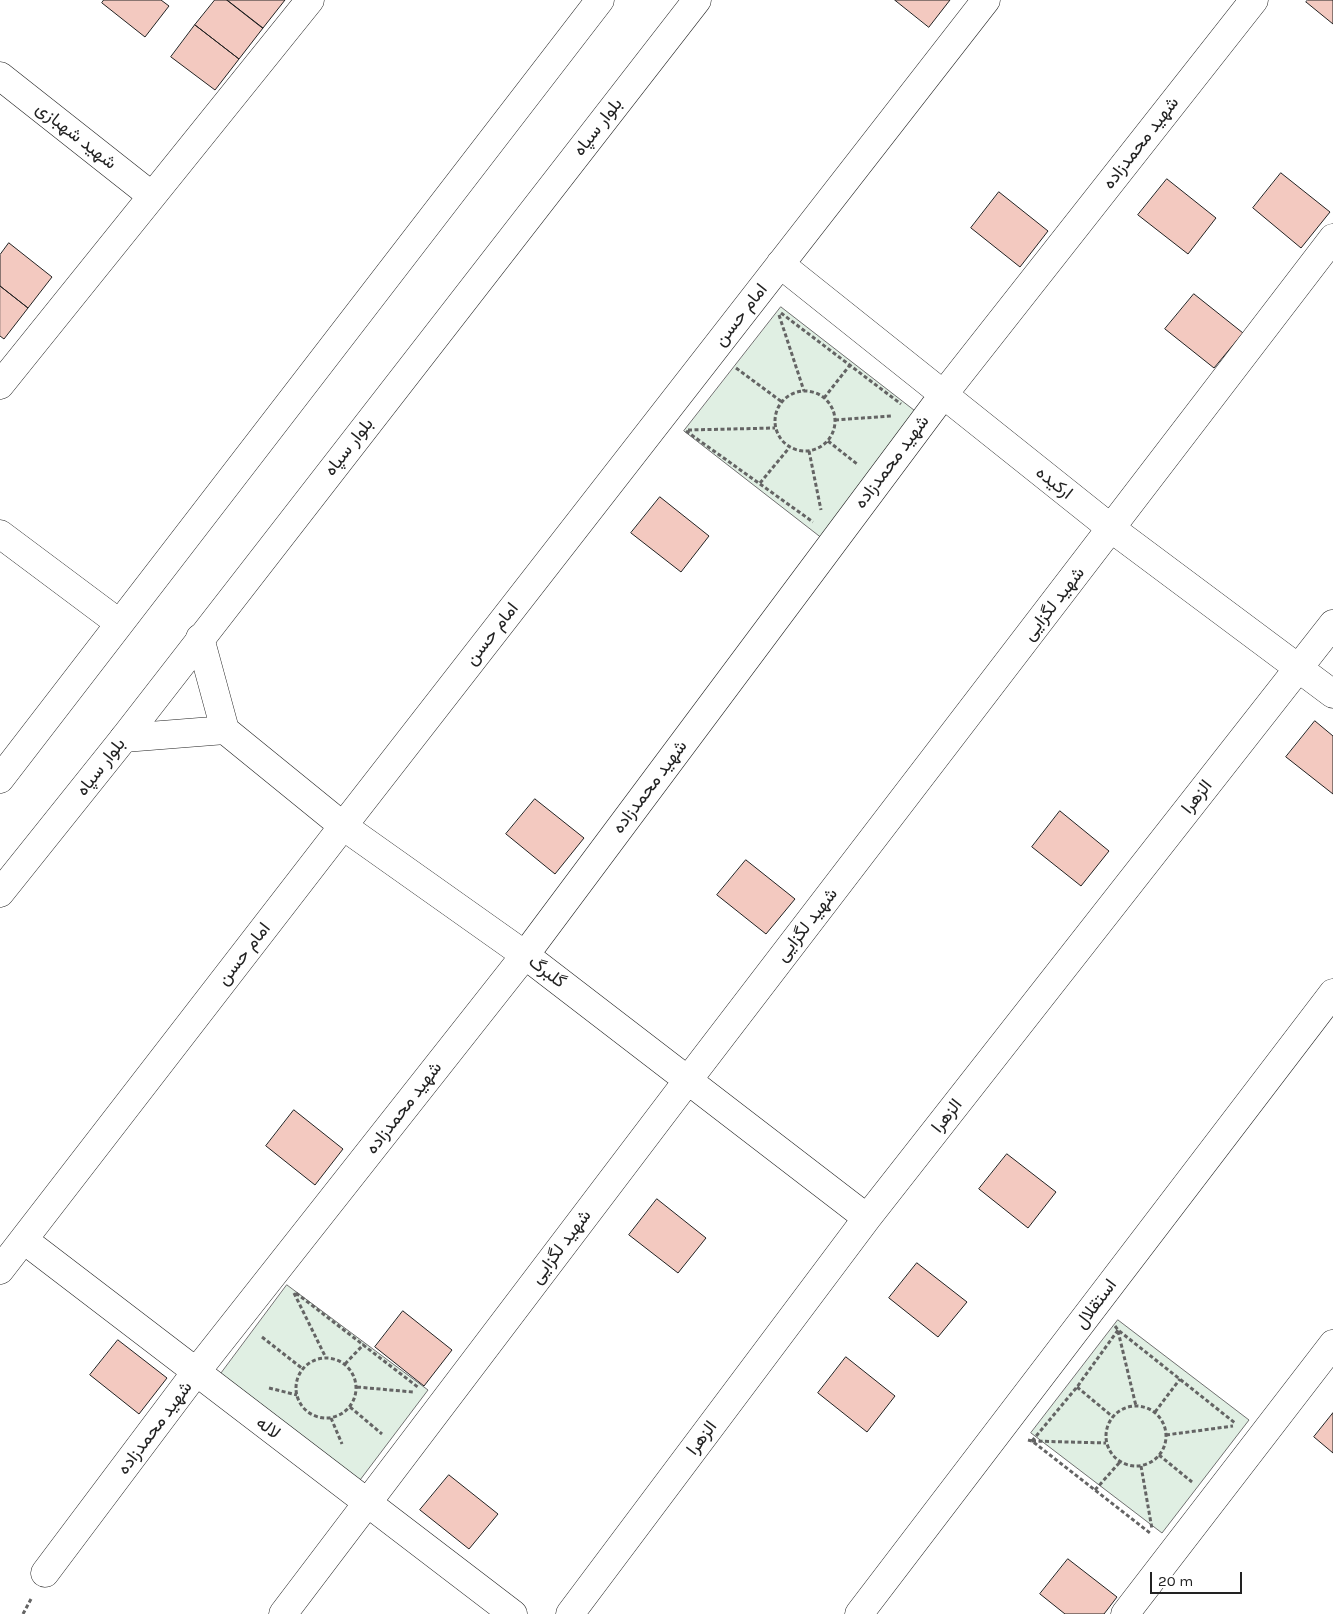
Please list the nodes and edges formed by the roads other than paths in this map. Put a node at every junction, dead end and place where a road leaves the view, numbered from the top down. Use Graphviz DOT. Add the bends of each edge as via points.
graph roads {
  1 [pos="310,0"];
  2 [pos="600,0"];
  3 [pos="697,0"];
  4 [pos="986,0"];
  5 [pos="1254,0"];
  6 [pos="0,76"];
  7 [pos="152,196"];
  8 [pos="1333,238"];
  9 [pos="780,264"];
  10 [pos="0,384"];
  11 [pos="943,395"];
  12 [pos="1112,529"];
  13 [pos="0,534"];
  14 [pos="119,623"];
  15 [pos="1333,624"];
  16 [pos="200,638"];
  17 [pos="1299,668"];
  18 [pos="1333,694"];
  19 [pos="225,730"];
  20 [pos="124,738"];
  21 [pos="0,779"];
  22 [pos="343,826"];
  23 [pos="0,893"];
  24 [pos="525,955"];
  25 [pos="1333,993"];
  26 [pos="688,1080"];
  27 [pos="868,1218"];
  28 [pos="24,1240"];
  29 [pos="0,1270"];
  30 [pos="1333,1344"];
  31 [pos="196,1372"];
  32 [pos="368,1503"];
  33 [pos="45,1573"];
  34 [pos="283,1614"];
  35 [pos="513,1614"];
  36 [pos="570,1614"];
  37 [pos="859,1614"];
  38 [pos="1125,1614"];
  1 -- 7 [label="street"];
  2 -- 14 [label="street"];
  3 -- 16 [label="street, بلوار سپاه"];
  4 -- 9 [label="street, امام حسن"];
  5 -- 11 [label="street, شهید محمدزاده"];
  6 -- 7 [label="street, شهید شهبازی"];
  7 -- 10 [label="street"];
  8 -- 12 [label="street, شهید لگزایی"];
  9 -- 11 [label="street, ارکیده"];
  9 -- 22 [label="street, امام حسن"];
  11 -- 12 [label="street, ارکیده"];
  11 -- 24 [label="street, شهید محمدزاده" via="826,540"];
  12 -- 17 [label="street, ارکیده"];
  12 -- 26 [label="street, شهید لگزایی"];
  13 -- 14 [label="street"];
  14 -- 21 [label="street"];
  15 -- 17 [label="street, الزهرا"];
  16 -- 19 [label="street"];
  16 -- 20 [label="street, بلوار سپاه"];
  17 -- 18 [label="street, ارکیده"];
  17 -- 27 [label="street, الزهرا"];
  19 -- 20 [label="street"];
  19 -- 22 [label="street, گلبرگ"];
  20 -- 23 [label="street, بلوار سپاه"];
  22 -- 24 [label="street, گلبرگ"];
  22 -- 28 [label="street, امام حسن"];
  24 -- 26 [label="street, گلبرگ"];
  24 -- 31 [label="street, شهید محمدزاده"];
  25 -- 37 [label="street, استقلال"];
  26 -- 27 [label="street, گلبرگ"];
  26 -- 32 [label="street, شهید لگزایی" via="438,1394"];
  27 -- 36 [label="street, الزهرا"];
  28 -- 29 [label="street, امام حسن"];
  28 -- 31 [label="street, لاله"];
  30 -- 38 [label="street"];
  31 -- 32 [label="street, لاله"];
  31 -- 33 [label="street, شهید محمدزاده"];
  32 -- 34 [label="street, شهید لگزایی"];
  32 -- 35 [label="street, لاله"];
}
